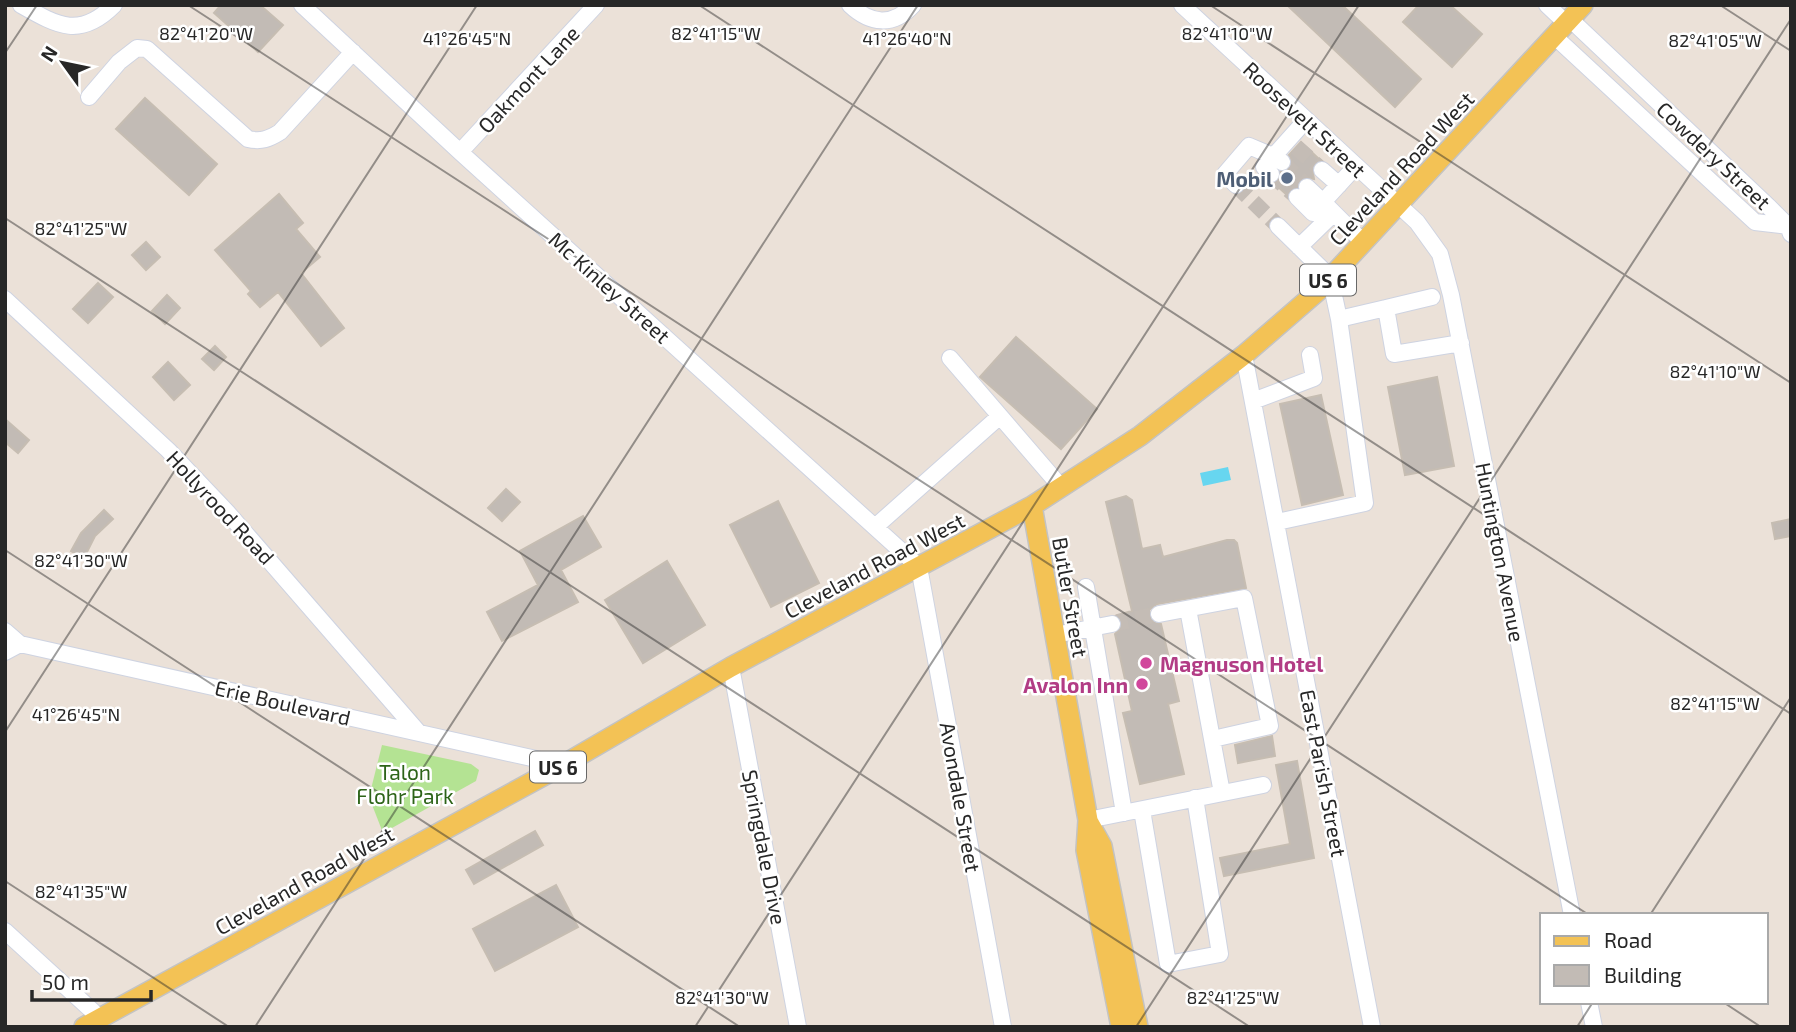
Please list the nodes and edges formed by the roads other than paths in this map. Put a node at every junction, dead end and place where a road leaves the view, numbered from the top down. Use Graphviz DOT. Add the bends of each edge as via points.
graph roads {
  1 [pos="21,5"];
  2 [pos="114,5"];
  3 [pos="302,5"];
  4 [pos="596,5"];
  5 [pos="850,5"];
  6 [pos="913,5"];
  7 [pos="1182,5"];
  8 [pos="1547,5"];
  9 [pos="1568,21"];
  10 [pos="353,52"];
  11 [pos="89,97"];
  12 [pos="1306,120"];
  13 [pos="460,152"];
  14 [pos="1356,166"];
  15 [pos="1322,170"];
  16 [pos="1231,180"];
  17 [pos="1339,185"];
  18 [pos="1302,192"];
  19 [pos="1398,204"];
  20 [pos="1329,207"];
  21 [pos="1278,226"];
  22 [pos="1790,228"];
  23 [pos="1363,242"];
  24 [pos="1299,247"];
  25 [pos="1330,277"];
  26 [pos="1432,297"];
  27 [pos="5,299"];
  28 [pos="1386,308"];
  29 [pos="1339,319"];
  30 [pos="1461,343"];
  31 [pos="1244,355"];
  32 [pos="1310,355"];
  33 [pos="950,358"];
  34 [pos="1253,401"];
  35 [pos="1000,416"];
  36 [pos="1060,487"];
  37 [pos="1032,506"];
  38 [pos="1277,522"];
  39 [pos="875,527"];
  40 [pos="919,567"];
  41 [pos="1086,587"];
  42 [pos="1188,609"];
  43 [pos="1159,614"];
  44 [pos="1112,624"];
  45 [pos="1093,628"];
  46 [pos="5,631"];
  47 [pos="1055,635"];
  48 [pos="13,648"];
  49 [pos="731,667"];
  50 [pos="419,733"];
  51 [pos="1213,739"];
  52 [pos="563,765"];
  53 [pos="1263,785"];
  54 [pos="1222,793"];
  55 [pos="1195,798"];
  56 [pos="1142,810"];
  57 [pos="1124,813"];
  58 [pos="1088,820"];
  59 [pos="1572,913"];
  60 [pos="5,931"];
  61 [pos="1589,1004"];
  62 [pos="92,1022"];
  63 [pos="798,1027"];
  64 [pos="1003,1027"];
  65 [pos="1121,1027"];
  66 [pos="1138,1027"];
  67 [pos="1372,1027"];
  68 [pos="1594,1027"];
  1 -- 2 [label="street" via="69,27 86,25"];
  3 -- 10 [label="street, Mc Kinley Street"];
  4 -- 13 [label="street, Oakmont Lane"];
  5 -- 6 [label="street" via="866,18 882,22 899,17"];
  7 -- 12 [label="street, Roosevelt Street"];
  8 -- 9 [label="street"];
  9 -- 19 [label="main road, Cleveland Road West / US 6"];
  9 -- 22 [label="street, Cowdery Street"];
  9 -- 22 [label="street, Cowdery Street" via="1755,222"];
  10 -- 11 [label="street" via="269,139 248,139 148,49 137,48 119,62"];
  10 -- 13 [label="street, Mc Kinley Street"];
  12 -- 14 [label="street, Roosevelt Street"];
  12 -- 16 [label="street" via="1275,164 1249,146"];
  13 -- 39 [label="street, Mc Kinley Street"];
  14 -- 17 [label="street"];
  14 -- 19 [label="street, Roosevelt Street"];
  15 -- 17 [label="street"];
  17 -- 20 [label="street"];
  18 -- 20 [label="street"];
  19 -- 23 [label="main road, Cleveland Road West / US 6"];
  19 -- 30 [label="street, Huntington Avenue" via="1440,254"];
  20 -- 23 [label="street"];
  20 -- 24 [label="street"];
  21 -- 24 [label="street"];
  23 -- 25 [label="main road, Cleveland Road West / US 6"];
  24 -- 25 [label="street"];
  25 -- 29 [label="street"];
  25 -- 31 [label="main road, Cleveland Road West / US 6"];
  26 -- 28 [label="street"];
  27 -- 50 [label="street, Hollyrood Road" via="219,503"];
  28 -- 29 [label="street"];
  28 -- 30 [label="street" via="1394,355"];
  29 -- 38 [label="street" via="1365,503"];
  30 -- 59 [label="street, Huntington Avenue"];
  31 -- 34 [label="street, East Parish Street"];
  31 -- 36 [label="main road, Cleveland Road West / US 6" via="1140,436"];
  32 -- 34 [label="street" via="1314,378"];
  33 -- 35 [label="street"];
  34 -- 38 [label="street, East Parish Street"];
  35 -- 36 [label="street"];
  35 -- 39 [label="street"];
  36 -- 37 [label="main road, Cleveland Road West / US 6"];
  37 -- 40 [label="main road, Cleveland Road West / US 6"];
  37 -- 47 [label="main road, Butler Street"];
  38 -- 67 [label="street, East Parish Street"];
  39 -- 40 [label="street, Mc Kinley Street"];
  40 -- 49 [label="main road, Cleveland Road West / US 6"];
  40 -- 64 [label="street, Avondale Street"];
  41 -- 45 [label="street"];
  42 -- 43 [label="street"];
  42 -- 51 [label="street"];
  42 -- 51 [label="street" via="1244,598 1270,726"];
  44 -- 45 [label="street"];
  45 -- 47 [label="street"];
  45 -- 57 [label="street"];
  46 -- 48 [label="street"];
  47 -- 58 [label="main road, Butler Street"];
  48 -- 50 [label="street, Erie Boulevard"];
  49 -- 52 [label="main road, Cleveland Road West / US 6"];
  49 -- 63 [label="street, Springdale Drive"];
  50 -- 52 [label="street, Erie Boulevard"];
  51 -- 54 [label="street"];
  52 -- 62 [label="main road, Cleveland Road West / US 6"];
  53 -- 54 [label="street"];
  54 -- 55 [label="street"];
  55 -- 56 [label="street"];
  55 -- 56 [label="street" via="1220,954 1168,964"];
  56 -- 57 [label="street"];
  57 -- 58 [label="street"];
  58 -- 65 [label="main road, Butler Street" via="1086,850"];
  58 -- 66 [label="main road, Butler Street" via="1102,846"];
  60 -- 62 [label="street"];
  61 -- 68 [label="street"];
}
